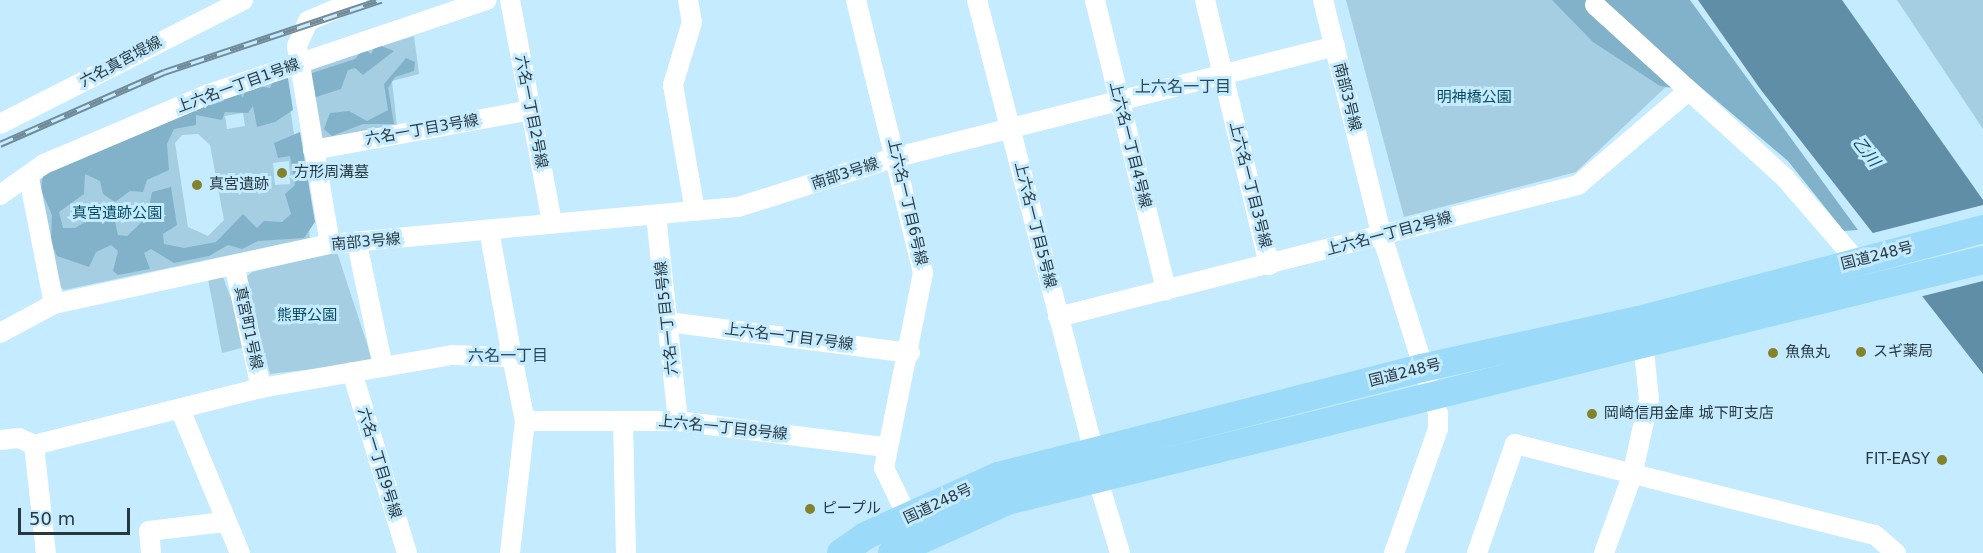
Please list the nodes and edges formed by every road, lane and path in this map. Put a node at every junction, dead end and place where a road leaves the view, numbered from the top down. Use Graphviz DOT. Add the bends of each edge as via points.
graph roads {
  1 [pos="219,0"];
  2 [pos="243,0"];
  3 [pos="357,0"];
  4 [pos="487,0"];
  5 [pos="510,0"];
  6 [pos="688,0"];
  7 [pos="856,0"];
  8 [pos="976,0"];
  9 [pos="1095,0"];
  10 [pos="1205,0"];
  11 [pos="1323,0"];
  12 [pos="1595,5"];
  13 [pos="171,36"];
  14 [pos="1335,46"];
  15 [pos="298,64"];
  16 [pos="1223,76"];
  17 [pos="1688,91"];
  18 [pos="1119,100"];
  19 [pos="531,110"];
  20 [pos="0,124"];
  21 [pos="1011,128"];
  22 [pos="313,150"];
  23 [pos="897,157"];
  24 [pos="28,178"];
  25 [pos="0,195"];
  26 [pos="695,211"];
  27 [pos="657,215"];
  28 [pos="552,223"];
  29 [pos="1983,229"];
  30 [pos="489,230"];
  31 [pos="1382,236"];
  32 [pos="357,243"];
  33 [pos="330,244"];
  34 [pos="1856,260"];
  35 [pos="1983,260"];
  36 [pos="1269,265"];
  37 [pos="235,268"];
  38 [pos="1166,290"];
  39 [pos="54,304"];
  40 [pos="1058,317"];
  41 [pos="668,322"];
  42 [pos="1642,332"];
  43 [pos="0,333"];
  44 [pos="910,353"];
  45 [pos="512,357"];
  46 [pos="383,367"];
  47 [pos="352,372"];
  48 [pos="1426,381"];
  49 [pos="261,388"];
  50 [pos="180,409"];
  51 [pos="525,421"];
  52 [pos="678,421"];
  53 [pos="623,422"];
  54 [pos="0,440"];
  55 [pos="34,445"];
  56 [pos="885,447"];
  57 [pos="1093,450"];
  58 [pos="1632,476"];
  59 [pos="1098,480"];
  60 [pos="224,522"];
  61 [pos="910,541"];
  62 [pos="46,553"];
  63 [pos="151,553"];
  64 [pos="240,553"];
  65 [pos="406,553"];
  66 [pos="510,553"];
  67 [pos="626,553"];
  68 [pos="841,553"];
  69 [pos="1120,553"];
  70 [pos="1394,553"];
  71 [pos="1477,553"];
  72 [pos="1604,553"];
  73 [pos="1896,553"];
  1 -- 13 [label="street"];
  2 -- 13 [label="street, 六名真宮堤線"];
  3 -- 15 [label="street" via="308,21 297,46"];
  4 -- 15 [label="street, 上六名一丁目1号線"];
  5 -- 19 [label="street, 六名一丁目2号線"];
  6 -- 26 [label="street" via="692,22 673,85"];
  7 -- 23 [label="street, 上六名一丁目6号線"];
  8 -- 21 [label="street, 上六名一丁目5号線"];
  9 -- 18 [label="street, 上六名一丁目4号線"];
  10 -- 16 [label="street, 上六名一丁目3号線"];
  11 -- 14 [label="street"];
  12 -- 17 [label="street"];
  13 -- 20 [label="street, 六名真宮堤線"];
  14 -- 16 [label="street, 南部3号線"];
  14 -- 31 [label="street, 南部3号線"];
  15 -- 22 [label="street"];
  15 -- 24 [label="street, 上六名一丁目1号線" via="129,127 45,164"];
  16 -- 18 [label="street, 南部3号線"];
  16 -- 36 [label="street, 上六名一丁目3号線"];
  17 -- 31 [label="street, 上六名一丁目2号線" via="1578,185"];
  17 -- 34 [label="street" via="1786,180"];
  18 -- 21 [label="street, 南部3号線"];
  18 -- 38 [label="street, 上六名一丁目4号線"];
  19 -- 22 [label="street, 六名一丁目3号線"];
  19 -- 28 [label="street, 六名一丁目2号線"];
  21 -- 23 [label="street, 南部3号線"];
  21 -- 40 [label="street, 上六名一丁目5号線"];
  22 -- 33 [label="street"];
  23 -- 26 [label="street, 南部3号線" via="767,200"];
  23 -- 44 [label="street, 上六名一丁目6号線" via="923,273"];
  24 -- 25 [label="street, 上六名一丁目1号線"];
  24 -- 39 [label="street"];
  26 -- 27 [label="street, 南部3号線"];
  27 -- 28 [label="street, 南部3号線"];
  27 -- 41 [label="street, 六名一丁目5号線"];
  28 -- 30 [label="street, 南部3号線"];
  29 -- 34 [label="highway, 国道248号"];
  30 -- 32 [label="street, 南部3号線"];
  30 -- 45 [label="street"];
  31 -- 36 [label="street, 上六名一丁目2号線"];
  31 -- 48 [label="street, 南部3号線"];
  32 -- 33 [label="street, 南部3号線"];
  32 -- 46 [label="street"];
  33 -- 37 [label="street, 南部3号線"];
  34 -- 42 [label="highway, 国道248号"];
  35 -- 42 [label="highway, 国道248号" via="1871,289"];
  36 -- 38 [label="street, 上六名一丁目2号線"];
  37 -- 39 [label="street, 南部3号線"];
  37 -- 49 [label="street, 真宮町1号線"];
  38 -- 40 [label="street, 上六名一丁目2号線"];
  39 -- 43 [label="street, 南部3号線"];
  40 -- 57 [label="street, 上六名一丁目5号線"];
  41 -- 44 [label="street, 上六名一丁目7号線"];
  41 -- 52 [label="street, 六名一丁目5号線"];
  42 -- 48 [label="highway, 国道248号"];
  42 -- 58 [label="street" via="1649,399"];
  44 -- 56 [label="street, 上六名一丁目6号線"];
  45 -- 46 [label="street" via="452,355"];
  45 -- 51 [label="street"];
  46 -- 47 [label="street"];
  47 -- 49 [label="street"];
  47 -- 65 [label="street, 六名一丁目9号線"];
  48 -- 57 [label="highway, 国道248号"];
  48 -- 59 [label="highway, 国道248号"];
  48 -- 70 [label="street, 南部3号線" via="1438,429"];
  49 -- 50 [label="street"];
  50 -- 55 [label="street"];
  50 -- 60 [label="street"];
  51 -- 53 [label="street, 上六名一丁目8号線"];
  51 -- 66 [label="street"];
  52 -- 53 [label="street, 上六名一丁目8号線"];
  52 -- 56 [label="street, 上六名一丁目8号線"];
  53 -- 67 [label="street"];
  54 -- 55 [label="street" via="19,438"];
  55 -- 62 [label="street"];
  56 -- 61 [label="street, 上六名一丁目6号線" via="884,468"];
  57 -- 61 [label="highway, 国道248号" via="998,476"];
  58 -- 71 [label="street" via="1515,444"];
  58 -- 72 [label="street"];
  58 -- 73 [label="street" via="1875,535"];
  59 -- 61 [label="highway, 国道248号" via="1006,501"];
  59 -- 69 [label="street"];
  60 -- 63 [label="street" via="149,531"];
  60 -- 64 [label="street"];
  61 -- 68 [label="highway, 国道248号"];
}
